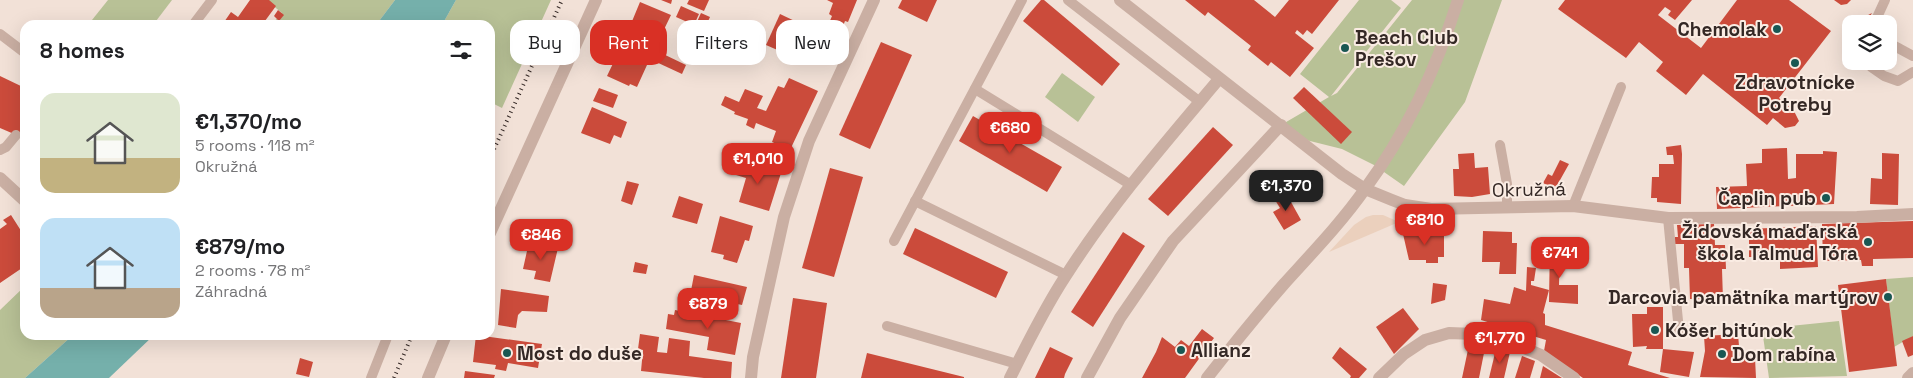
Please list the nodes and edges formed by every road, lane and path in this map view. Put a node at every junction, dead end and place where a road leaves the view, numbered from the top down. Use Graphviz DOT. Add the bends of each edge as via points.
graph roads {
  1 [pos="212,0"];
  2 [pos="596,0"];
  3 [pos="874,0"];
  4 [pos="1022,0"];
  5 [pos="1068,0"];
  6 [pos="1458,0"];
  7 [pos="1885,0"];
  8 [pos="1125,2"];
  9 [pos="1878,15"];
  10 [pos="197,20"];
  11 [pos="0,34"];
  12 [pos="1897,47"];
  13 [pos="20,49"];
  14 [pos="1913,56"];
  15 [pos="1875,70"];
  16 [pos="1913,72"];
  17 [pos="1219,79"];
  18 [pos="1621,88"];
  19 [pos="975,89"];
  20 [pos="1200,102"];
  21 [pos="1280,125"];
  22 [pos="16,135"];
  23 [pos="1500,145"];
  24 [pos="0,150"];
  25 [pos="0,178"];
  26 [pos="1131,185"];
  27 [pos="1365,189"];
  28 [pos="20,196"];
  29 [pos="916,201"];
  30 [pos="1573,206"];
  31 [pos="1508,208"];
  32 [pos="1913,214"];
  33 [pos="1668,218"];
  34 [pos="495,222"];
  35 [pos="894,241"];
  36 [pos="1066,275"];
  37 [pos="887,326"];
  38 [pos="1680,331"];
  39 [pos="386,340"];
  40 [pos="444,340"];
  41 [pos="1017,364"];
  42 [pos="1913,373"];
  43 [pos="371,378"];
  44 [pos="428,378"];
  45 [pos="751,378"];
  46 [pos="1010,378"];
  47 [pos="1087,378"];
  48 [pos="1207,378"];
  49 [pos="1379,378"];
  50 [pos="1574,378"];
  51 [pos="1908,378"];
  1 -- 10 [label="lane"];
  2 -- 34 [label="street"];
  3 -- 45 [label="street" via="809,141 784,217"];
  4 -- 19 [label="lane"];
  5 -- 20 [label="lane"];
  6 -- 27 [label="street" via="1419,100"];
  7 -- 9 [label="lane"];
  8 -- 17 [label="street, Okružná"];
  11 -- 13 [label="lane"];
  12 -- 14 [label="lane"];
  15 -- 16 [label="lane" via="1898,81"];
  17 -- 20 [label="street"];
  17 -- 21 [label="street, Okružná"];
  18 -- 30 [label="lane"];
  19 -- 26 [label="lane"];
  19 -- 29 [label="lane"];
  20 -- 26 [label="street"];
  21 -- 27 [label="street, Okružná"];
  21 -- 47 [label="street" via="1173,241 1120,318"];
  22 -- 24 [label="lane"];
  23 -- 31 [label="lane"];
  25 -- 28 [label="street"];
  26 -- 36 [label="street"];
  27 -- 31 [label="street, Okružná" via="1405,205 1431,209"];
  27 -- 48 [label="street"];
  29 -- 35 [label="lane"];
  29 -- 36 [label="lane"];
  30 -- 31 [label="street, Okružná"];
  30 -- 33 [label="street, Okružná"];
  32 -- 33 [label="street, Okružná"];
  33 -- 38 [label="lane"];
  36 -- 41 [label="street"];
  37 -- 41 [label="lane"];
  39 -- 43 [label="lane"];
  40 -- 44 [label="street"];
  41 -- 46 [label="street"];
  42 -- 51 [label="street"];
  49 -- 50 [label="street" via="1418,345 1449,333 1475,334 1510,342 1541,355"];
}
